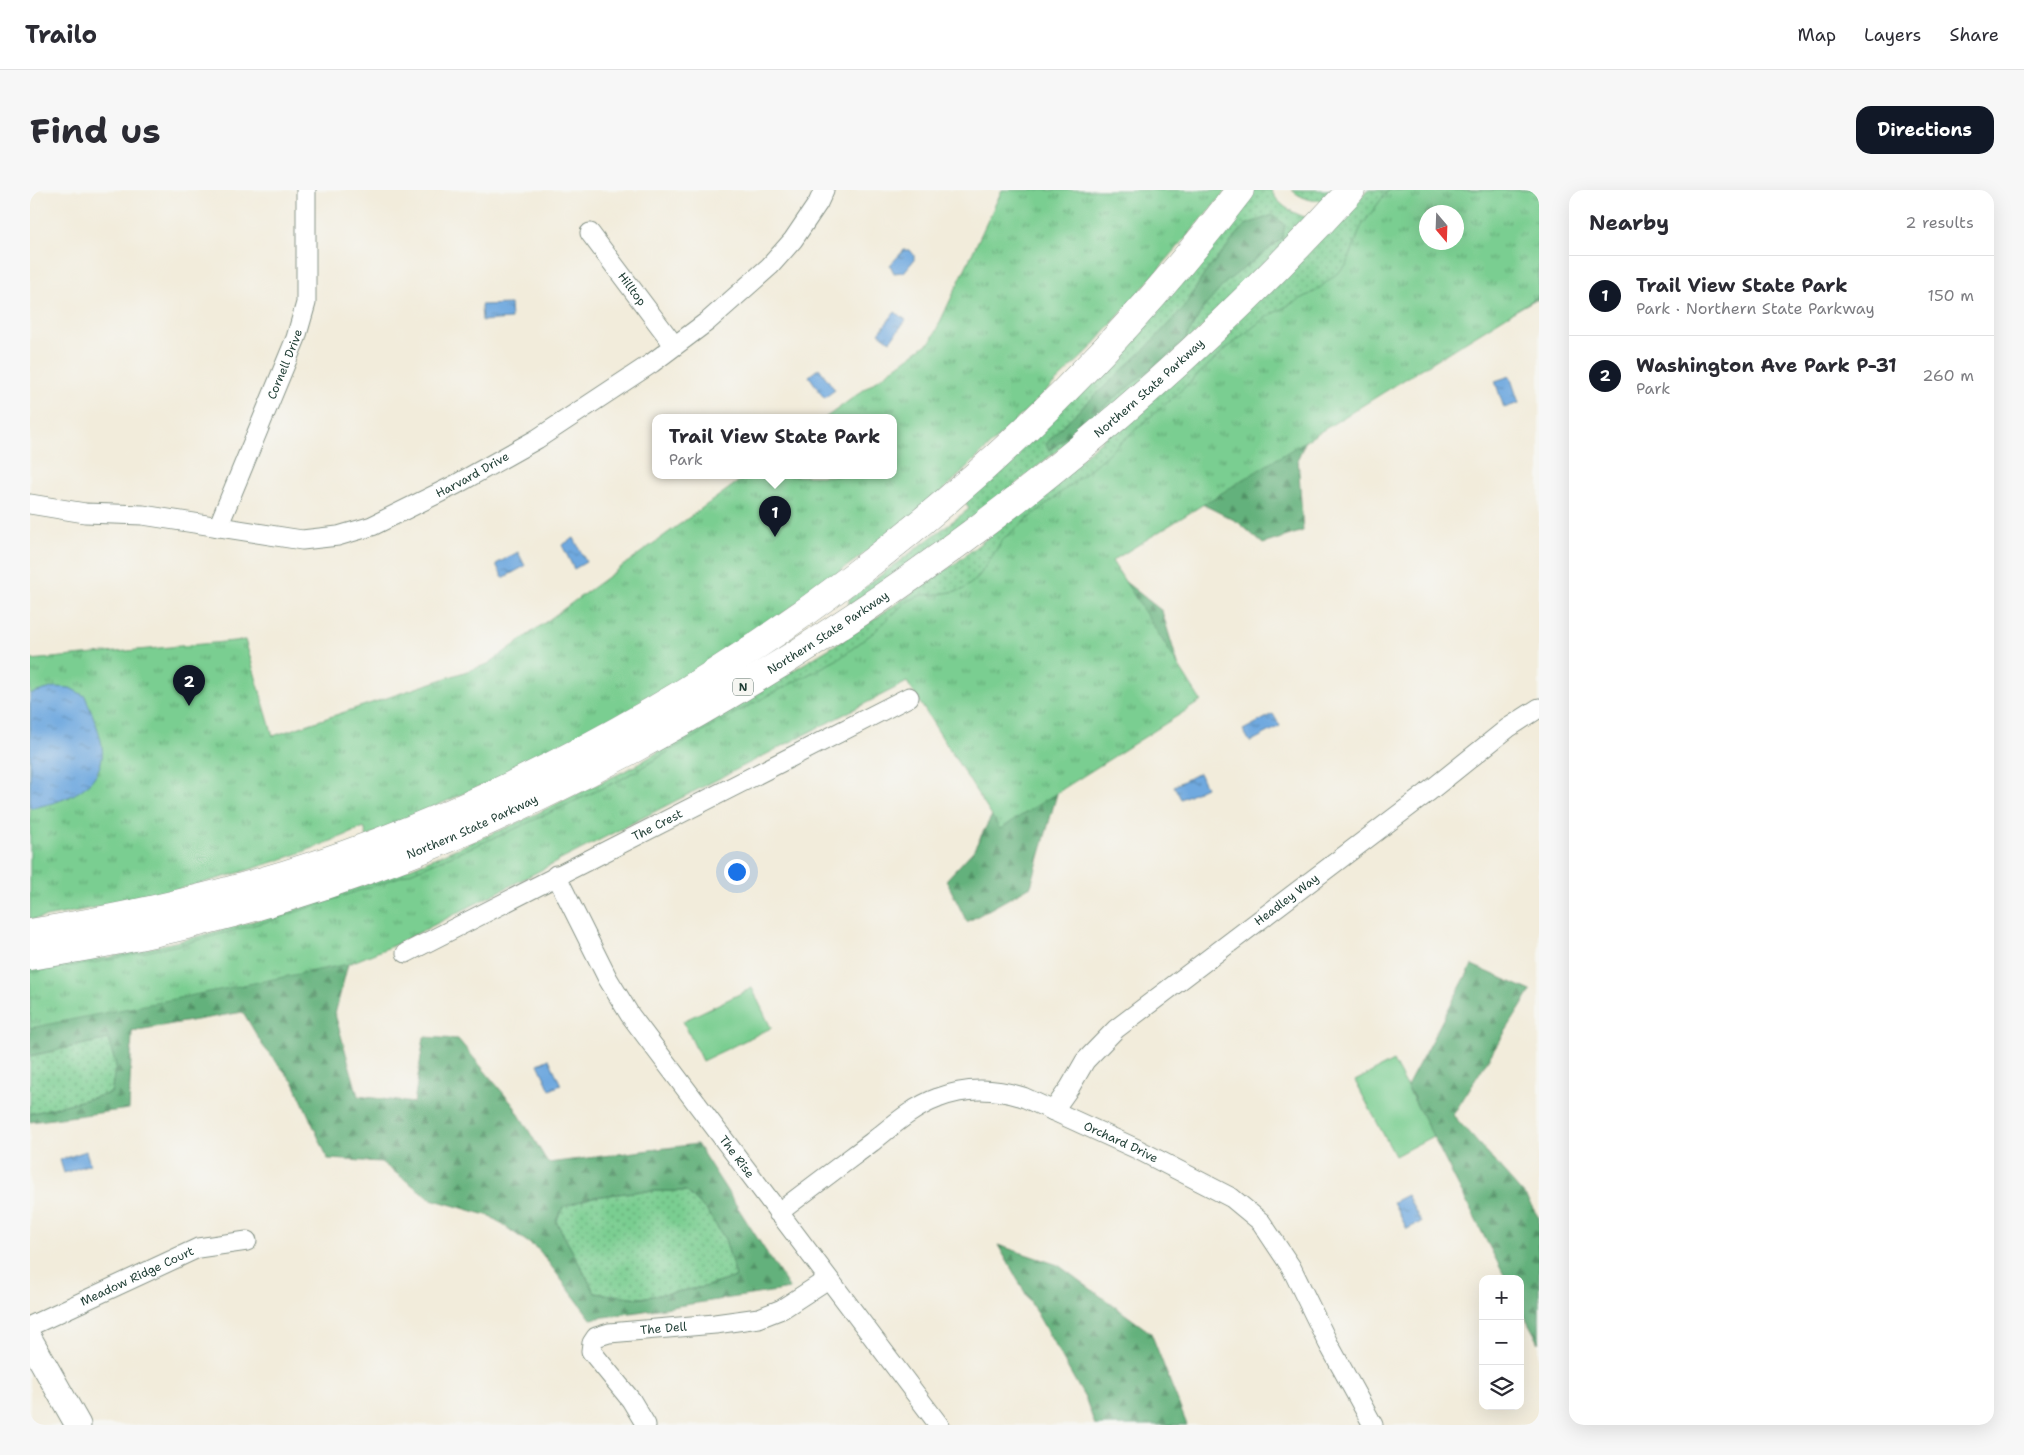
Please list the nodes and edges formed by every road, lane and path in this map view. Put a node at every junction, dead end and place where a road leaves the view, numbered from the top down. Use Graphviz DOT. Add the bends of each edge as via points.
graph roads {
  1 [pos="306,190"];
  2 [pos="824,190"];
  3 [pos="1240,190"];
  4 [pos="1351,190"];
  5 [pos="590,233"];
  6 [pos="674,345"];
  7 [pos="30,504"];
  8 [pos="218,527"];
  9 [pos="909,697"];
  10 [pos="1539,708"];
  11 [pos="556,875"];
  12 [pos="30,933"];
  13 [pos="406,953"];
  14 [pos="30,956"];
  15 [pos="1053,1111"];
  16 [pos="778,1213"];
  17 [pos="247,1241"];
  18 [pos="828,1279"];
  19 [pos="30,1326"];
  20 [pos="30,1340"];
  21 [pos="78,1425"];
  22 [pos="646,1425"];
  23 [pos="938,1425"];
  24 [pos="1373,1425"];
  1 -- 8 [label="street, Cornell Drive" via="306,303 296,338"];
  2 -- 6 [label="street, Harvard Drive" via="793,240 770,266 708,321"];
  3 -- 12 [label="highway, Northern State Parkway / N" via="1145,308 984,470 899,542 833,592 684,692 563,760 482,799 376,843 217,894 136,914"];
  4 -- 14 [label="highway, Northern State Parkway / N" via="1245,301 1140,398 1041,480 911,578 731,694 563,786 393,861 298,894 167,930"];
  5 -- 6 [label="street, Hilltop"];
  6 -- 8 [label="street, Harvard Drive" via="537,439 372,526 338,536 302,540"];
  7 -- 8 [label="street, Harvard Drive" via="85,513 143,515"];
  9 -- 11 [label="street, The Crest"];
  10 -- 15 [label="street, Headley Way" via="1508,728 1116,1029 1085,1062"];
  11 -- 13 [label="street, The Crest"];
  11 -- 16 [label="street, The Rise" via="608,979 630,1015"];
  15 -- 16 [label="street, Orchard Drive" via="1007,1092 961,1091 937,1098 908,1114"];
  15 -- 24 [label="street, Orchard Drive" via="1137,1149 1232,1198 1261,1222 1291,1267"];
  16 -- 18 [label="street, The Rise"];
  17 -- 19 [label="street, Meadow Ridge Court" via="198,1248"];
  18 -- 22 [label="street, The Dell" via="782,1309 759,1318 596,1337 591,1350"];
  18 -- 23 [label="street, The Rise"];
  20 -- 21 [label="main road"];
}
